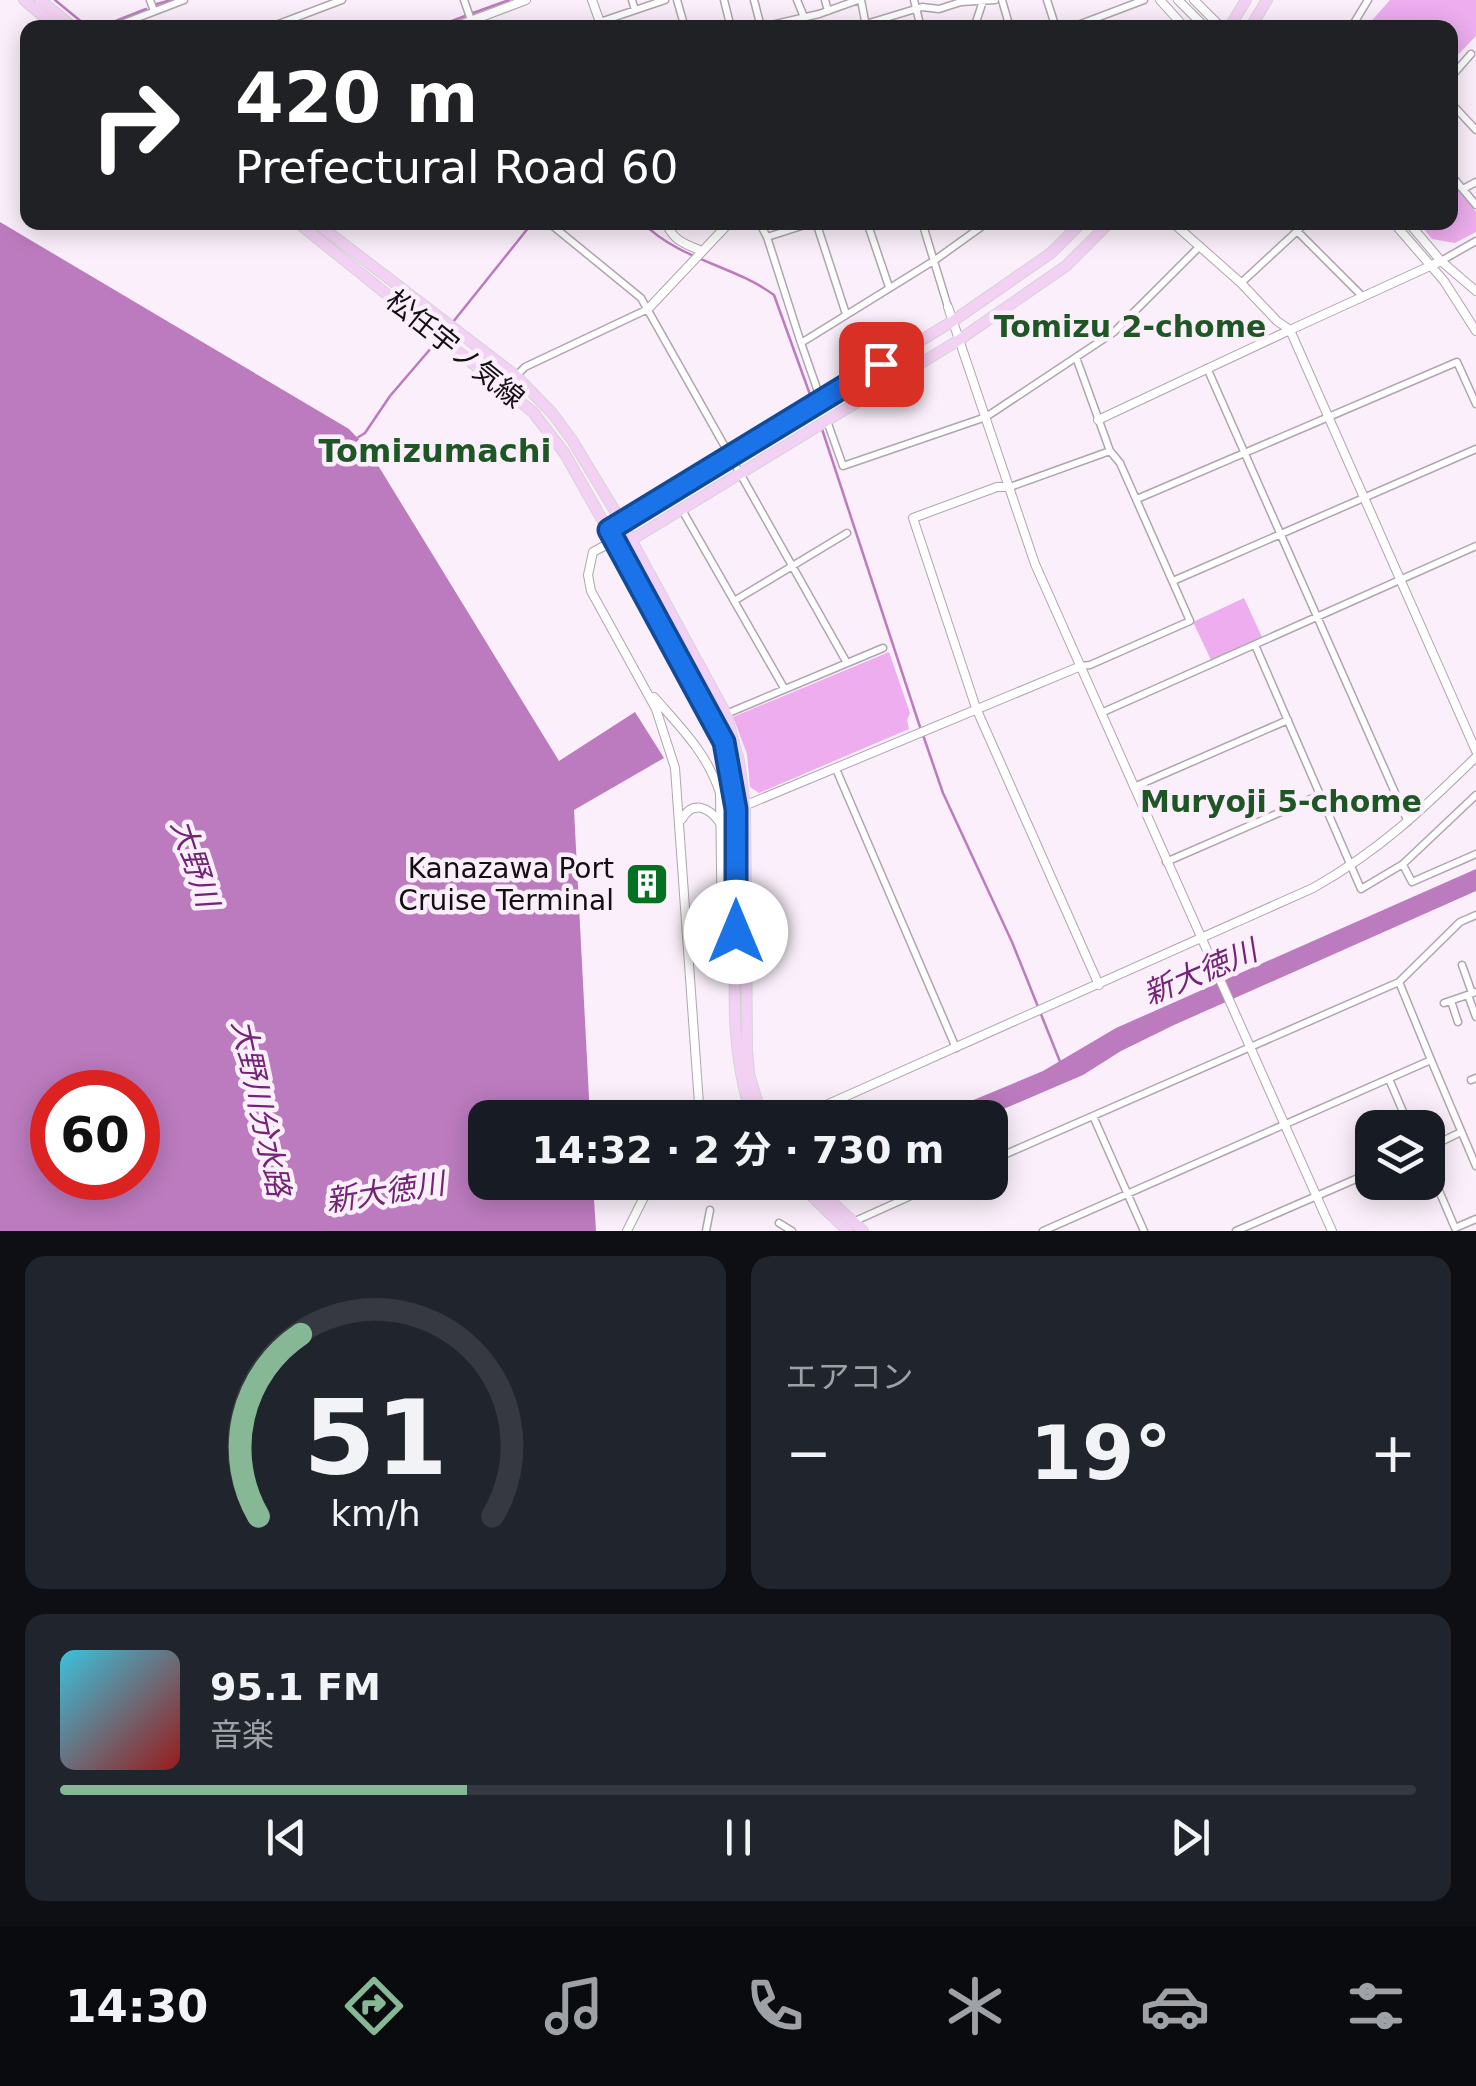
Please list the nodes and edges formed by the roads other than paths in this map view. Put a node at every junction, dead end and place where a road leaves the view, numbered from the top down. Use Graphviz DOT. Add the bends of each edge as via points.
graph roads {
  1 [pos="24,0"];
  2 [pos="40,0"];
  3 [pos="150,0"];
  4 [pos="184,0"];
  5 [pos="342,0"];
  6 [pos="464,0"];
  7 [pos="526,0"];
  8 [pos="632,0"];
  9 [pos="665,0"];
  10 [pos="797,0"];
  11 [pos="824,0"];
  12 [pos="859,0"];
  13 [pos="998,0"];
  14 [pos="1144,0"];
  15 [pos="1160,0"];
  16 [pos="1178,0"];
  17 [pos="1194,0"];
  18 [pos="983,1"];
  19 [pos="916,4"];
  20 [pos="635,10"];
  21 [pos="154,11"];
  22 [pos="828,11"];
  23 [pos="470,16"];
  24 [pos="804,17"];
  25 [pos="48,20"];
  26 [pos="64,20"];
  27 [pos="132,20"];
  28 [pos="289,20"];
  29 [pos="464,20"];
  30 [pos="612,20"];
  31 [pos="795,20"];
  32 [pos="880,20"];
  33 [pos="1091,20"];
  34 [pos="1178,20"];
  35 [pos="1198,20"];
  36 [pos="1216,20"];
  37 [pos="1458,111"];
  38 [pos="1476,130"];
  39 [pos="1476,182"];
  40 [pos="1458,183"];
  41 [pos="1464,189"];
  42 [pos="1476,206"];
  43 [pos="307,230"];
  44 [pos="324,230"];
  45 [pos="558,230"];
  46 [pos="669,230"];
  47 [pos="722,230"];
  48 [pos="763,230"];
  49 [pos="789,230"];
  50 [pos="818,230"];
  51 [pos="870,230"];
  52 [pos="925,230"];
  53 [pos="977,230"];
  54 [pos="1074,230"];
  55 [pos="1102,230"];
  56 [pos="1182,230"];
  57 [pos="1400,230"];
  58 [pos="1415,230"];
  59 [pos="1298,232"];
  60 [pos="767,237"];
  61 [pos="1476,241"];
  62 [pos="1201,245"];
  63 [pos="702,251"];
  64 [pos="935,260"];
  65 [pos="1440,261"];
  66 [pos="1430,266"];
  67 [pos="1241,283"];
  68 [pos="890,288"];
  69 [pos="1476,291"];
  70 [pos="1363,297"];
  71 [pos="948,307"];
  72 [pos="648,309"];
  73 [pos="846,314"];
  74 [pos="952,321"];
  75 [pos="1290,330"];
  76 [pos="444,331"];
  77 [pos="1476,331"];
  78 [pos="959,340"];
  79 [pos="801,343"];
  80 [pos="1077,360"];
  81 [pos="1207,368"];
  82 [pos="516,376"];
  83 [pos="821,400"];
  84 [pos="1476,404"];
  85 [pos="986,417"];
  86 [pos="1328,418"];
  87 [pos="1098,420"];
  88 [pos="827,421"];
  89 [pos="1476,449"];
  90 [pos="1110,451"];
  91 [pos="1244,453"];
  92 [pos="731,456"];
  93 [pos="741,473"];
  94 [pos="1010,486"];
  95 [pos="1363,497"];
  96 [pos="1137,499"];
  97 [pos="682,510"];
  98 [pos="622,522"];
  99 [pos="609,530"];
  100 [pos="847,533"];
  101 [pos="1281,534"];
  102 [pos="631,540"];
  103 [pos="604,546"];
  104 [pos="1476,546"];
  105 [pos="619,547"];
  106 [pos="793,566"];
  107 [pos="1173,581"];
  108 [pos="1400,581"];
  109 [pos="734,601"];
  110 [pos="1318,617"];
  111 [pos="1255,646"];
  112 [pos="883,648"];
  113 [pos="846,663"];
  114 [pos="1081,666"];
  115 [pos="644,686"];
  116 [pos="784,688"];
  117 [pos="976,708"];
  118 [pos="1100,713"];
  119 [pos="726,714"];
  120 [pos="1288,720"];
  121 [pos="1476,754"];
  122 [pos="836,769"];
  123 [pos="1134,787"];
  124 [pos="1320,795"];
  125 [pos="1476,795"];
  126 [pos="741,807"];
  127 [pos="1409,823"];
  128 [pos="680,825"];
  129 [pos="722,826"];
  130 [pos="1476,854"];
  131 [pos="1166,862"];
  132 [pos="1403,864"];
  133 [pos="1350,867"];
  134 [pos="1476,915"];
  135 [pos="1200,940"];
  136 [pos="689,952"];
  137 [pos="1462,965"];
  138 [pos="1399,982"];
  139 [pos="1099,985"];
  140 [pos="1472,993"];
  141 [pos="1476,1018"];
  142 [pos="1458,1022"];
  143 [pos="956,1048"];
  144 [pos="1249,1048"];
  145 [pos="1432,1060"];
  146 [pos="1388,1079"];
  147 [pos="699,1100"];
  148 [pos="748,1100"];
  149 [pos="757,1100"];
  150 [pos="838,1100"];
  151 [pos="1402,1110"];
  152 [pos="1093,1116"];
  153 [pos="1284,1125"];
  154 [pos="1462,1132"];
  155 [pos="1445,1140"];
  156 [pos="1008,1153"];
  157 [pos="1476,1166"];
  158 [pos="1355,1179"];
  159 [pos="1128,1194"];
  160 [pos="1316,1196"];
  161 [pos="642,1200"];
  162 [pos="821,1200"];
  163 [pos="905,1200"];
  164 [pos="1443,1200"];
  165 [pos="710,1210"];
  166 [pos="1476,1219"];
  167 [pos="779,1223"];
  168 [pos="851,1226"];
  169 [pos="627,1231"];
  170 [pos="706,1231"];
  171 [pos="792,1231"];
  172 [pos="863,1231"];
  173 [pos="1043,1231"];
  174 [pos="1144,1231"];
  175 [pos="1236,1231"];
  176 [pos="1332,1231"];
  1 -- 25 [label="main road"];
  2 -- 26 [label="main road"];
  3 -- 21 [label="street"];
  4 -- 21 [label="street"];
  5 -- 28 [label="street"];
  6 -- 23 [label="street"];
  7 -- 23 [label="street"];
  8 -- 20 [label="street"];
  9 -- 20 [label="street"];
  10 -- 24 [label="street"];
  11 -- 22 [label="street"];
  12 -- 22 [label="street"];
  13 -- 18 [label="street"];
  14 -- 33 [label="street"];
  15 -- 34 [label="street"];
  16 -- 35 [label="street"];
  17 -- 36 [label="street"];
  18 -- 19 [label="street" via="940,9"];
  19 -- 32 [label="street"];
  20 -- 30 [label="street"];
  21 -- 27 [label="street"];
  22 -- 24 [label="street"];
  23 -- 29 [label="street"];
  24 -- 31 [label="street"];
  37 -- 38 [label="street"];
  39 -- 41 [label="street"];
  40 -- 41 [label="street"];
  41 -- 42 [label="street"];
  43 -- 76 [label="main road, 松任宇ノ気線"];
  44 -- 76 [label="main road, 松任宇ノ気線"];
  45 -- 72 [label="street"];
  46 -- 63 [label="street"];
  47 -- 63 [label="street"];
  48 -- 60 [label="street"];
  49 -- 60 [label="street"];
  50 -- 73 [label="street"];
  51 -- 68 [label="street"];
  52 -- 64 [label="street"];
  53 -- 64 [label="street"];
  54 -- 74 [label="main road" via="1052,253"];
  55 -- 78 [label="main road" via="1066,266"];
  56 -- 62 [label="street"];
  57 -- 66 [label="street"];
  58 -- 65 [label="street"];
  59 -- 67 [label="street"];
  59 -- 70 [label="street"];
  60 -- 79 [label="street"];
  61 -- 65 [label="street"];
  62 -- 67 [label="street"];
  62 -- 80 [label="street"];
  63 -- 72 [label="street"];
  64 -- 68 [label="street"];
  64 -- 71 [label="street"];
  65 -- 66 [label="street"];
  65 -- 69 [label="street"];
  66 -- 70 [label="street"];
  66 -- 77 [label="street"];
  67 -- 75 [label="street"];
  68 -- 73 [label="street"];
  70 -- 75 [label="street"];
  71 -- 74 [label="street"];
  72 -- 82 [label="street"];
  72 -- 92 [label="street"];
  73 -- 79 [label="street"];
  74 -- 78 [label="street"];
  74 -- 83 [label="main road"];
  75 -- 81 [label="street"];
  75 -- 86 [label="street"];
  76 -- 82 [label="main road, 松任宇ノ気線"];
  76 -- 99 [label="main road, 松任宇ノ気線" via="555,438"];
  78 -- 85 [label="street"];
  78 -- 88 [label="main road"];
  79 -- 83 [label="street"];
  80 -- 85 [label="street"];
  80 -- 87 [label="street"];
  81 -- 87 [label="street"];
  81 -- 91 [label="street"];
  82 -- 98 [label="main road, 松任宇ノ気線" via="572,440"];
  83 -- 92 [label="main road"];
  84 -- 86 [label="street" via="1458,362"];
  85 -- 88 [label="street" via="843,466"];
  85 -- 94 [label="street"];
  86 -- 91 [label="street"];
  86 -- 95 [label="street"];
  87 -- 90 [label="street"];
  88 -- 93 [label="main road"];
  89 -- 95 [label="street"];
  90 -- 94 [label="street"];
  90 -- 96 [label="street"];
  91 -- 96 [label="street"];
  91 -- 101 [label="street"];
  92 -- 93 [label="street"];
  92 -- 98 [label="main road"];
  93 -- 97 [label="main road"];
  93 -- 106 [label="street"];
  94 -- 114 [label="street" via="1035,564"];
  94 -- 117 [label="street" via="912,518"];
  95 -- 101 [label="street"];
  95 -- 108 [label="street"];
  96 -- 107 [label="street"];
  97 -- 102 [label="main road"];
  97 -- 109 [label="street"];
  98 -- 99 [label="main road"];
  98 -- 102 [label="main road, 松任宇ノ気線"];
  99 -- 103 [label="street"];
  99 -- 105 [label="main road, 松任宇ノ気線"];
  100 -- 106 [label="street"];
  101 -- 107 [label="street"];
  101 -- 110 [label="street"];
  102 -- 105 [label="main road"];
  102 -- 119 [label="main road, 松任宇ノ気線"];
  103 -- 105 [label="street"];
  103 -- 115 [label="street" via="593,552 591,591"];
  104 -- 108 [label="street"];
  105 -- 126 [label="main road, 松任宇ノ気線" via="716,721"];
  106 -- 109 [label="street"];
  106 -- 113 [label="street"];
  107 -- 114 [label="street" via="1190,621"];
  108 -- 110 [label="street"];
  108 -- 121 [label="street"];
  109 -- 116 [label="street"];
  110 -- 111 [label="street"];
  110 -- 127 [label="street"];
  111 -- 118 [label="street"];
  111 -- 120 [label="street"];
  112 -- 113 [label="street"];
  113 -- 116 [label="street"];
  114 -- 117 [label="street"];
  114 -- 118 [label="street"];
  115 -- 128 [label="street" via="670,744"];
  115 -- 129 [label="street" via="704,756 720,793"];
  116 -- 119 [label="street"];
  117 -- 122 [label="street"];
  117 -- 139 [label="street"];
  118 -- 123 [label="street"];
  119 -- 126 [label="main road, 松任宇ノ気線" via="739,760"];
  120 -- 123 [label="street"];
  120 -- 124 [label="street"];
  121 -- 127 [label="street"];
  122 -- 126 [label="street"];
  122 -- 143 [label="street"];
  123 -- 131 [label="street"];
  124 -- 131 [label="street"];
  124 -- 133 [label="street"];
  125 -- 132 [label="street"];
  126 -- 148 [label="main road, 松任宇ノ気線" via="736,1053"];
  126 -- 149 [label="main road, 松任宇ノ気線" via="747,1049"];
  127 -- 133 [label="street"];
  128 -- 129 [label="street" via="684,814 702,806"];
  128 -- 136 [label="street"];
  129 -- 136 [label="street" via="722,939 711,950"];
  130 -- 132 [label="street" via="1412,882"];
  131 -- 135 [label="street"];
  132 -- 133 [label="street" via="1362,889"];
  133 -- 135 [label="street"];
  134 -- 138 [label="street" via="1460,922"];
  135 -- 139 [label="street"];
  135 -- 144 [label="street"];
  136 -- 147 [label="street"];
  137 -- 140 [label="street"];
  138 -- 144 [label="street"];
  138 -- 145 [label="street"];
  139 -- 143 [label="street"];
  140 -- 141 [label="street"];
  140 -- 142 [label="street" via="1447,1002"];
  143 -- 150 [label="street"];
  144 -- 152 [label="street"];
  144 -- 153 [label="street"];
  145 -- 146 [label="street"];
  145 -- 154 [label="street"];
  146 -- 151 [label="street"];
  146 -- 153 [label="street"];
  152 -- 156 [label="street"];
  152 -- 159 [label="street"];
  153 -- 159 [label="street"];
  153 -- 160 [label="street"];
  154 -- 155 [label="street"];
  154 -- 157 [label="street"];
  158 -- 160 [label="street"];
  159 -- 173 [label="street"];
  159 -- 174 [label="street"];
  160 -- 175 [label="street"];
  160 -- 176 [label="street"];
  161 -- 169 [label="street"];
  162 -- 168 [label="main road"];
  163 -- 168 [label="street"];
  164 -- 166 [label="street" via="1455,1228"];
  165 -- 170 [label="street"];
  167 -- 171 [label="street"];
  168 -- 172 [label="main road"];
}
